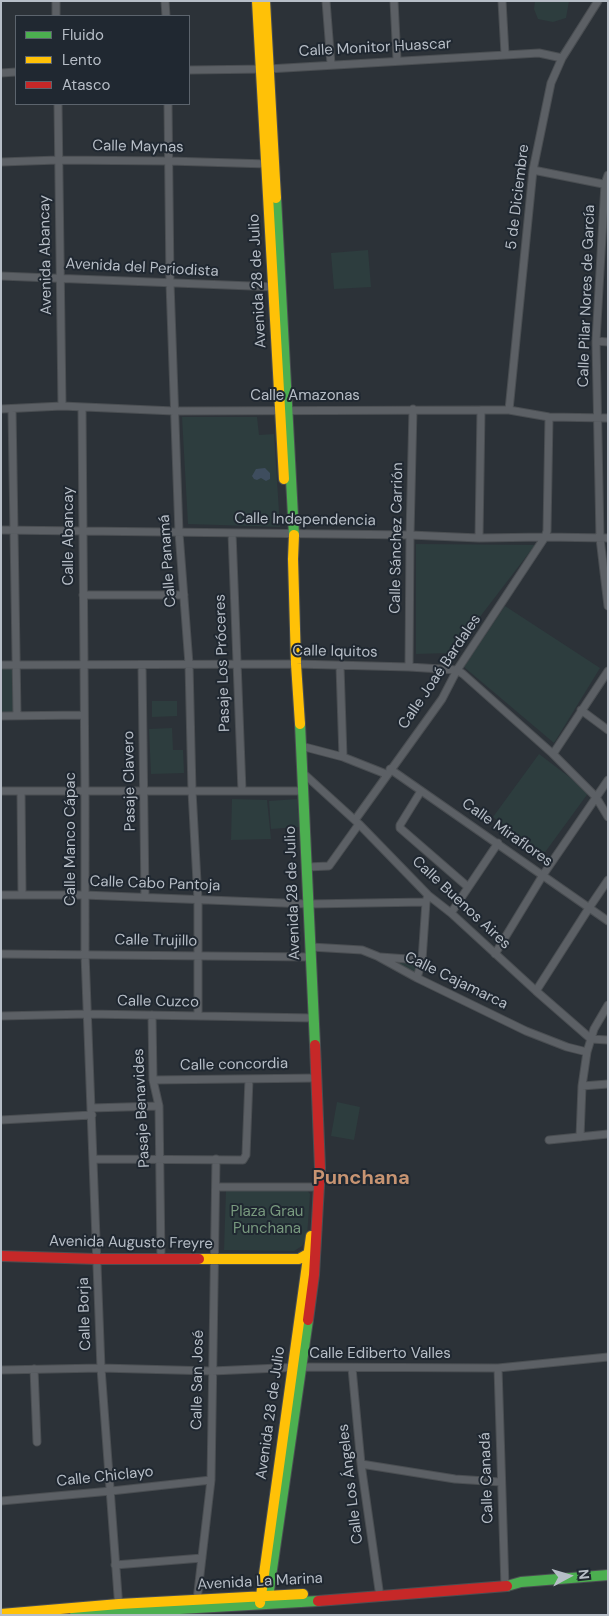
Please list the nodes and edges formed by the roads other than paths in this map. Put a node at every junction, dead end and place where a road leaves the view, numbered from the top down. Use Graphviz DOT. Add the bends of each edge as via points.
graph roads {
  1 [pos="56,1"];
  2 [pos="165,1"];
  3 [pos="257,1"];
  4 [pos="265,1"];
  5 [pos="326,1"];
  6 [pos="394,1"];
  7 [pos="502,1"];
  8 [pos="598,1"];
  9 [pos="56,15"];
  10 [pos="166,15"];
  11 [pos="505,54"];
  12 [pos="562,58"];
  13 [pos="397,60"];
  14 [pos="331,64"];
  15 [pos="264,69"];
  16 [pos="190,70"];
  17 [pos="15,72"];
  18 [pos="1,73"];
  19 [pos="58,105"];
  20 [pos="168,105"];
  21 [pos="58,160"];
  22 [pos="169,161"];
  23 [pos="1,162"];
  24 [pos="270,164"];
  25 [pos="533,170"];
  26 [pos="608,175"];
  27 [pos="606,185"];
  28 [pos="1,276"];
  29 [pos="60,278"];
  30 [pos="170,283"];
  31 [pos="277,287"];
  32 [pos="596,342"];
  33 [pos="608,342"];
  34 [pos="62,406"];
  35 [pos="82,408"];
  36 [pos="1,409"];
  37 [pos="12,409"];
  38 [pos="412,409"];
  39 [pos="284,410"];
  40 [pos="480,410"];
  41 [pos="509,410"];
  42 [pos="174,411"];
  43 [pos="549,417"];
  44 [pos="597,418"];
  45 [pos="608,418"];
  46 [pos="599,482"];
  47 [pos="608,482"];
  48 [pos="1,530"];
  49 [pos="14,530"];
  50 [pos="83,531"];
  51 [pos="179,533"];
  52 [pos="232,534"];
  53 [pos="291,535"];
  54 [pos="410,535"];
  55 [pos="545,537"];
  56 [pos="479,538"];
  57 [pos="604,538"];
  58 [pos="83,595"];
  59 [pos="184,595"];
  60 [pos="608,606"];
  61 [pos="189,664"];
  62 [pos="237,664"];
  63 [pos="296,664"];
  64 [pos="1,665"];
  65 [pos="16,665"];
  66 [pos="84,665"];
  67 [pos="142,665"];
  68 [pos="340,666"];
  69 [pos="410,667"];
  70 [pos="457,670"];
  71 [pos="608,671"];
  72 [pos="581,710"];
  73 [pos="17,715"];
  74 [pos="84,715"];
  75 [pos="1,716"];
  76 [pos="608,730"];
  77 [pos="301,746"];
  78 [pos="554,754"];
  79 [pos="342,757"];
  80 [pos="388,772"];
  81 [pos="303,773"];
  82 [pos="608,780"];
  83 [pos="1,791"];
  84 [pos="21,791"];
  85 [pos="85,791"];
  86 [pos="144,791"];
  87 [pos="192,791"];
  88 [pos="242,791"];
  89 [pos="304,791"];
  90 [pos="421,791"];
  91 [pos="596,797"];
  92 [pos="608,817"];
  93 [pos="357,822"];
  94 [pos="498,843"];
  95 [pos="307,868"];
  96 [pos="543,875"];
  97 [pos="608,880"];
  98 [pos="468,887"];
  99 [pos="22,894"];
  100 [pos="1,895"];
  101 [pos="84,895"];
  102 [pos="428,895"];
  103 [pos="144,897"];
  104 [pos="198,900"];
  105 [pos="426,902"];
  106 [pos="308,904"];
  107 [pos="589,908"];
  108 [pos="451,913"];
  109 [pos="608,921"];
  110 [pos="311,952"];
  111 [pos="1,954"];
  112 [pos="85,954"];
  113 [pos="495,954"];
  114 [pos="198,956"];
  115 [pos="377,956"];
  116 [pos="422,960"];
  117 [pos="417,978"];
  118 [pos="536,991"];
  119 [pos="608,1005"];
  120 [pos="88,1014"];
  121 [pos="1,1016"];
  122 [pos="152,1016"];
  123 [pos="198,1016"];
  124 [pos="314,1018"];
  125 [pos="591,1039"];
  126 [pos="608,1040"];
  127 [pos="587,1052"];
  128 [pos="317,1078"];
  129 [pos="249,1079"];
  130 [pos="153,1080"];
  131 [pos="608,1084"];
  132 [pos="582,1086"];
  133 [pos="159,1106"];
  134 [pos="91,1112"];
  135 [pos="1,1120"];
  136 [pos="608,1134"];
  137 [pos="580,1137"];
  138 [pos="549,1140"];
  139 [pos="93,1159"];
  140 [pos="160,1159"];
  141 [pos="216,1159"];
  142 [pos="216,1187"];
  143 [pos="320,1187"];
  144 [pos="315,1226"];
  145 [pos="316,1247"];
  146 [pos="308,1255"];
  147 [pos="1,1256"];
  148 [pos="97,1259"];
  149 [pos="161,1259"];
  150 [pos="214,1259"];
  151 [pos="608,1357"];
  152 [pos="296,1367"];
  153 [pos="101,1368"];
  154 [pos="352,1368"];
  155 [pos="498,1368"];
  156 [pos="34,1369"];
  157 [pos="1,1370"];
  158 [pos="212,1371"];
  159 [pos="37,1442"];
  160 [pos="361,1464"];
  161 [pos="211,1480"];
  162 [pos="501,1482"];
  163 [pos="110,1491"];
  164 [pos="1,1501"];
  165 [pos="202,1558"];
  166 [pos="115,1565"];
  167 [pos="608,1575"];
  168 [pos="505,1584"];
  169 [pos="379,1593"];
  170 [pos="197,1600"];
  171 [pos="264,1600"];
  172 [pos="119,1608"];
  173 [pos="1,1614"];
  174 [pos="75,1615"];
  1 -- 9 [label="street"];
  2 -- 10 [label="street"];
  3 -- 15 [label="main road, Avenida 28 de Julio"];
  4 -- 15 [label="main road, Avenida 28 de Julio"];
  5 -- 14 [label="street"];
  6 -- 13 [label="street"];
  7 -- 11 [label="street"];
  8 -- 12 [label="street, 5 de Diciembre"];
  11 -- 12 [label="street, Calle Monitor Huascar" via="538,52"];
  11 -- 13 [label="street, Calle Monitor Huascar"];
  12 -- 25 [label="street, 5 de Diciembre" via="551,83"];
  13 -- 14 [label="street, Calle Monitor Huascar"];
  14 -- 15 [label="street, Calle Monitor Huascar"];
  15 -- 16 [label="street, Calle Monitor Huascar"];
  15 -- 24 [label="main road, Avenida 28 de Julio"];
  17 -- 18 [label="street"];
  19 -- 21 [label="street, Avenida Abancay"];
  20 -- 22 [label="street, Calle Panamá"];
  21 -- 22 [label="street, Calle Maynas"];
  21 -- 23 [label="street, Calle Maynas"];
  21 -- 29 [label="street, Avenida Abancay"];
  22 -- 24 [label="street, Calle Maynas"];
  22 -- 30 [label="street, Calle Panamá"];
  24 -- 31 [label="main road, Avenida 28 de Julio"];
  25 -- 27 [label="street"];
  25 -- 41 [label="street, 5 de Diciembre"];
  26 -- 27 [label="street, Calle Pilar Nores de García"];
  27 -- 32 [label="street, Calle Pilar Nores de García"];
  28 -- 29 [label="street, Avenida del Periodista"];
  29 -- 30 [label="street, Avenida del Periodista"];
  29 -- 34 [label="street, Avenida Abancay"];
  30 -- 31 [label="street, Avenida del Periodista"];
  30 -- 42 [label="street, Calle Panamá"];
  31 -- 39 [label="main road, Avenida 28 de Julio"];
  32 -- 33 [label="street"];
  32 -- 44 [label="street, Calle Pilar Nores de García"];
  34 -- 35 [label="street, Calle Amazonas"];
  34 -- 37 [label="street, Calle Amazonas"];
  35 -- 42 [label="street, Calle Amazonas"];
  35 -- 50 [label="street, Calle Abancay"];
  36 -- 37 [label="street, Calle Amazonas"];
  37 -- 49 [label="street"];
  38 -- 39 [label="street, Calle Amazonas"];
  38 -- 40 [label="street, Calle Amazonas"];
  38 -- 54 [label="street, Calle Sánchez Carrión"];
  39 -- 42 [label="street, Calle Amazonas"];
  39 -- 53 [label="main road, Avenida 28 de Julio"];
  40 -- 41 [label="street, Calle Amazonas"];
  40 -- 56 [label="street"];
  41 -- 43 [label="street, Calle Amazonas"];
  42 -- 51 [label="street, Calle Panamá"];
  43 -- 44 [label="street, Calle Amazonas"];
  43 -- 55 [label="street"];
  44 -- 45 [label="street, Calle Amazonas"];
  44 -- 46 [label="street, Calle Pilar Nores de García"];
  46 -- 47 [label="street"];
  46 -- 57 [label="street, Calle Pilar Nores de García"];
  48 -- 49 [label="street, Calle Independencia"];
  49 -- 50 [label="street, Calle Independencia"];
  49 -- 65 [label="street"];
  50 -- 51 [label="street, Calle Independencia"];
  50 -- 58 [label="street, Calle Abancay"];
  51 -- 52 [label="street, Calle Independencia"];
  51 -- 59 [label="street, Calle Panamá"];
  52 -- 53 [label="street, Calle Independencia"];
  52 -- 62 [label="street, Pasaje Los Próceres"];
  53 -- 54 [label="street, Calle Independencia"];
  53 -- 63 [label="main road, Avenida 28 de Julio"];
  54 -- 56 [label="street, Calle Independencia"];
  54 -- 69 [label="street, Calle Sánchez Carrión"];
  55 -- 56 [label="street, Calle Independencia"];
  55 -- 57 [label="street, Calle Independencia"];
  55 -- 70 [label="street, Calle Joaé Bardales"];
  57 -- 60 [label="street, Calle Pilar Nores de García"];
  58 -- 59 [label="street"];
  58 -- 66 [label="street, Calle Abancay"];
  59 -- 61 [label="street, Calle Panamá"];
  61 -- 62 [label="street, Calle Iquitos"];
  61 -- 67 [label="street, Calle Iquitos"];
  61 -- 87 [label="street, Calle Panamá"];
  62 -- 63 [label="street, Calle Iquitos"];
  62 -- 88 [label="street, Pasaje Los Próceres"];
  63 -- 68 [label="street, Calle Iquitos"];
  63 -- 77 [label="main road, Avenida 28 de Julio"];
  64 -- 65 [label="street, Calle Iquitos"];
  65 -- 66 [label="street, Calle Iquitos"];
  65 -- 73 [label="street"];
  66 -- 67 [label="street, Calle Iquitos"];
  66 -- 74 [label="street, Calle Manco Cápac"];
  67 -- 86 [label="street, Pasaje Clavero"];
  68 -- 69 [label="street, Calle Iquitos"];
  68 -- 79 [label="street"];
  69 -- 70 [label="street, Calle Iquitos"];
  70 -- 78 [label="street"];
  70 -- 80 [label="street, Calle Joaé Bardales" via="442,698"];
  71 -- 72 [label="street"];
  72 -- 76 [label="street"];
  72 -- 78 [label="street"];
  73 -- 74 [label="street"];
  73 -- 75 [label="street"];
  74 -- 85 [label="street, Calle Manco Cápac"];
  77 -- 79 [label="street, Calle Miraflores"];
  77 -- 81 [label="main road, Avenida 28 de Julio"];
  78 -- 91 [label="street"];
  79 -- 80 [label="street, Calle Miraflores"];
  80 -- 90 [label="street, Calle Miraflores"];
  80 -- 93 [label="street, Calle Joaé Bardales"];
  81 -- 89 [label="main road, Avenida 28 de Julio"];
  81 -- 93 [label="street, Calle Buenos Aires"];
  82 -- 91 [label="street"];
  83 -- 84 [label="street"];
  84 -- 85 [label="street"];
  84 -- 99 [label="street"];
  85 -- 86 [label="street"];
  85 -- 101 [label="street, Calle Manco Cápac"];
  86 -- 87 [label="street"];
  86 -- 103 [label="street, Pasaje Clavero"];
  87 -- 88 [label="street"];
  87 -- 104 [label="street, Calle Panamá"];
  88 -- 89 [label="street"];
  89 -- 95 [label="main road, Avenida 28 de Julio"];
  90 -- 94 [label="street, Calle Miraflores"];
  90 -- 98 [label="street" via="400,828"];
  91 -- 92 [label="street"];
  91 -- 96 [label="street"];
  93 -- 95 [label="street, Calle Joaé Bardales" via="329,866"];
  93 -- 102 [label="street, Calle Buenos Aires"];
  94 -- 96 [label="street, Calle Miraflores"];
  94 -- 98 [label="street"];
  95 -- 106 [label="main road, Avenida 28 de Julio"];
  96 -- 107 [label="street, Calle Miraflores"];
  96 -- 113 [label="street"];
  97 -- 107 [label="street"];
  98 -- 108 [label="street"];
  99 -- 100 [label="street, Calle Cabo Pantoja"];
  99 -- 101 [label="street, Calle Cabo Pantoja"];
  101 -- 103 [label="street, Calle Cabo Pantoja"];
  101 -- 112 [label="street, Calle Manco Cápac"];
  102 -- 105 [label="street"];
  102 -- 108 [label="street, Calle Buenos Aires"];
  103 -- 104 [label="street, Calle Cabo Pantoja"];
  104 -- 106 [label="street, Calle Cabo Pantoja"];
  104 -- 114 [label="street, Calle Panamá"];
  105 -- 106 [label="street, Calle Cabo Pantoja"];
  105 -- 116 [label="street"];
  106 -- 110 [label="main road, Avenida 28 de Julio"];
  107 -- 109 [label="street, Calle Miraflores"];
  107 -- 118 [label="street"];
  108 -- 113 [label="street, Calle Buenos Aires"];
  110 -- 114 [label="street, Calle Trujillo"];
  110 -- 115 [label="street, Calle Cajamarca" via="362,950"];
  110 -- 124 [label="main road, Avenida 28 de Julio"];
  111 -- 112 [label="street, Calle Trujillo"];
  112 -- 114 [label="street, Calle Trujillo"];
  112 -- 120 [label="street, Calle Manco Cápac"];
  113 -- 118 [label="street, Calle Buenos Aires"];
  114 -- 123 [label="street, Calle Panamá"];
  115 -- 116 [label="street"];
  115 -- 117 [label="street, Calle Cajamarca"];
  116 -- 117 [label="street"];
  117 -- 127 [label="street, Calle Cajamarca" via="526,1031"];
  118 -- 125 [label="street, Calle Buenos Aires"];
  119 -- 125 [label="street"];
  120 -- 121 [label="street, Calle Cuzco"];
  120 -- 122 [label="street, Calle Cuzco"];
  120 -- 134 [label="street, Calle Borja"];
  122 -- 123 [label="street, Calle Cuzco"];
  122 -- 130 [label="street, Pasaje Benavides"];
  123 -- 124 [label="street, Calle Cuzco"];
  124 -- 128 [label="main road, Avenida 28 de Julio"];
  125 -- 126 [label="street"];
  125 -- 127 [label="street"];
  127 -- 132 [label="street"];
  128 -- 129 [label="street, Calle concordia"];
  128 -- 143 [label="main road, Avenida 28 de Julio"];
  129 -- 130 [label="street, Calle concordia"];
  129 -- 141 [label="street" via="246,1155 243,1160"];
  130 -- 133 [label="street, Pasaje Benavides"];
  131 -- 132 [label="street"];
  132 -- 137 [label="street"];
  133 -- 134 [label="street"];
  133 -- 140 [label="street, Pasaje Benavides"];
  134 -- 135 [label="street"];
  134 -- 139 [label="street, Calle Borja"];
  136 -- 137 [label="street"];
  137 -- 138 [label="street"];
  139 -- 140 [label="street"];
  139 -- 148 [label="street, Calle Borja"];
  140 -- 141 [label="street"];
  140 -- 149 [label="street, Pasaje Benavides"];
  141 -- 142 [label="street, Calle San José"];
  142 -- 143 [label="street"];
  142 -- 150 [label="street, Calle San José"];
  143 -- 144 [label="main road, Avenida 28 de Julio"];
  144 -- 145 [label="main road, Avenida 28 de Julio"];
  144 -- 146 [label="main road, Avenida 28 de Julio"];
  145 -- 146 [label="main road"];
  145 -- 152 [label="main road, Avenida 28 de Julio" via="314,1275"];
  146 -- 150 [label="main road, Avenida Augusto Freyre" via="299,1259"];
  146 -- 152 [label="main road, Avenida 28 de Julio"];
  147 -- 148 [label="main road, Avenida Augusto Freyre"];
  148 -- 149 [label="main road, Avenida Augusto Freyre"];
  148 -- 153 [label="street, Calle Borja"];
  149 -- 150 [label="main road, Avenida Augusto Freyre"];
  150 -- 158 [label="street, Calle San José"];
  151 -- 155 [label="street, Calle Ediberto Valles"];
  152 -- 154 [label="street, Calle Ediberto Valles"];
  152 -- 158 [label="street, Calle Ediberto Valles"];
  152 -- 171 [label="main road, Avenida 28 de Julio"];
  153 -- 156 [label="street, Calle Ediberto Valles"];
  153 -- 158 [label="street, Calle Ediberto Valles"];
  153 -- 163 [label="street, Calle Borja"];
  154 -- 155 [label="street, Calle Ediberto Valles"];
  154 -- 160 [label="street, Calle Los Ángeles"];
  155 -- 162 [label="street, Calle Canadá"];
  156 -- 157 [label="street, Calle Ediberto Valles"];
  156 -- 159 [label="street"];
  158 -- 161 [label="street, Calle San José"];
  160 -- 162 [label="street"];
  160 -- 169 [label="street, Calle Los Ángeles"];
  161 -- 163 [label="street, Calle Chiclayo"];
  161 -- 165 [label="street, Calle San José"];
  162 -- 168 [label="street, Calle Canadá"];
  163 -- 164 [label="street, Calle Chiclayo"];
  163 -- 166 [label="street, Calle Borja"];
  165 -- 166 [label="street"];
  165 -- 170 [label="street, Calle San José"];
  166 -- 172 [label="street, Calle Borja"];
  167 -- 168 [label="main road, Avenida La Marina"];
  168 -- 169 [label="main road, Avenida La Marina"];
  169 -- 171 [label="main road, Avenida La Marina"];
  170 -- 171 [label="main road, Avenida La Marina"];
  170 -- 172 [label="main road, Avenida La Marina"];
  171 -- 172 [label="main road, Avenida La Marina"];
  172 -- 173 [label="main road, Avenida La Marina"];
  172 -- 174 [label="main road, Avenida La Marina"];
}
